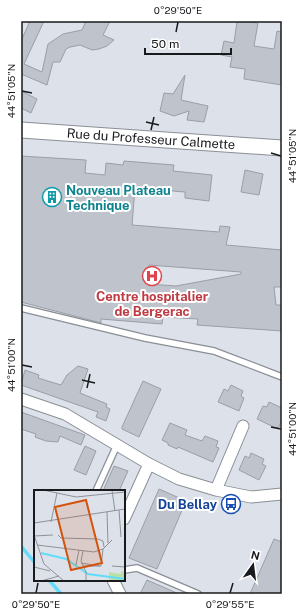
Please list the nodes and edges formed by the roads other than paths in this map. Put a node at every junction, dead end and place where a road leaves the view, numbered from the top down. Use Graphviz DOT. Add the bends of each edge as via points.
graph roads {
  1 [pos="21,130"];
  2 [pos="282,148"];
  3 [pos="21,308"];
  4 [pos="282,377"];
  5 [pos="21,399"];
  6 [pos="243,426"];
  7 [pos="117,445"];
  8 [pos="149,464"];
  9 [pos="96,490"];
  10 [pos="216,490"];
  11 [pos="282,494"];
  12 [pos="125,517"];
  13 [pos="125,570"];
  14 [pos="114,581"];
  15 [pos="120,594"];
  16 [pos="198,594"];
  1 -- 2 [label="main road, Rue du Professeur Calmette"];
  3 -- 4 [label="lane" via="145,338 214,351"];
  5 -- 7 [label="street" via="65,414"];
  6 -- 10 [label="street"];
  7 -- 8 [label="street"];
  7 -- 9 [label="lane"];
  8 -- 10 [label="street" via="179,479"];
  8 -- 12 [label="street"];
  10 -- 11 [label="street" via="251,497"];
  13 -- 16 [label="lane" via="137,568"];
  14 -- 15 [label="street"];
}
